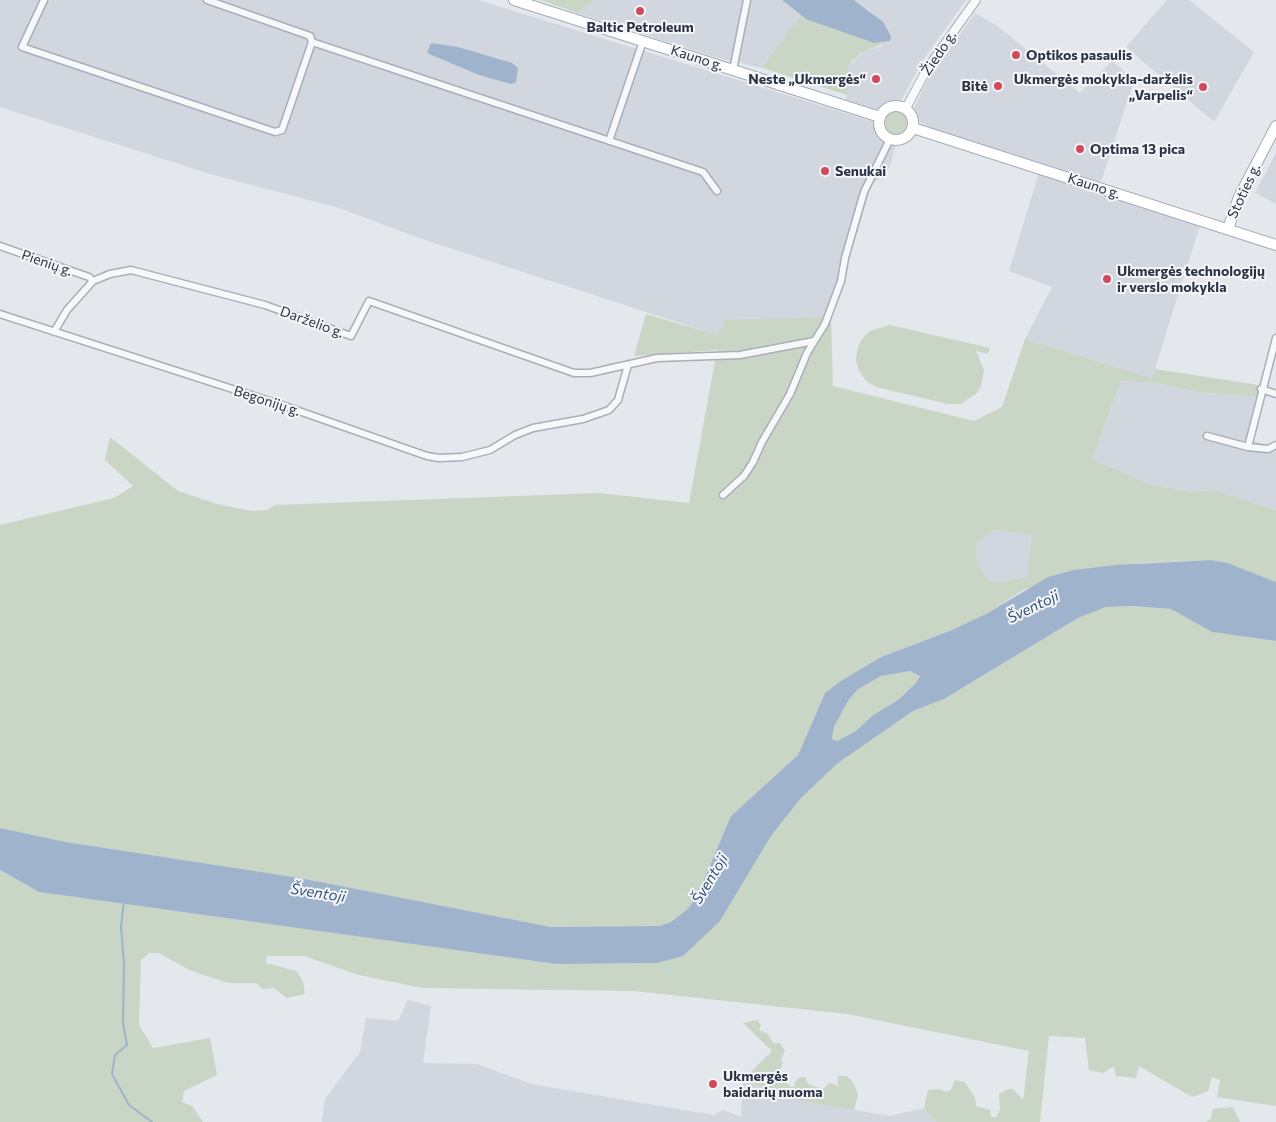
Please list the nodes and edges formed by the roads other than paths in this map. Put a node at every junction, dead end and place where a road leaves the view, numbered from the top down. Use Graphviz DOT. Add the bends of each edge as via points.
graph roads {
  1 [pos="44,0"];
  2 [pos="207,0"];
  3 [pos="514,0"];
  4 [pos="747,0"];
  5 [pos="976,0"];
  6 [pos="643,41"];
  7 [pos="312,42"];
  8 [pos="733,70"];
  9 [pos="906,108"];
  10 [pos="880,117"];
  11 [pos="1276,126"];
  12 [pos="913,128"];
  13 [pos="890,139"];
  14 [pos="609,140"];
  15 [pos="718,191"];
  16 [pos="1228,229"];
  17 [pos="1276,245"];
  18 [pos="0,246"];
  19 [pos="93,281"];
  20 [pos="0,314"];
  21 [pos="54,332"];
  22 [pos="1276,338"];
  23 [pos="814,341"];
  24 [pos="628,365"];
  25 [pos="1261,389"];
  26 [pos="1276,394"];
  27 [pos="1207,436"];
  28 [pos="1276,445"];
  29 [pos="1248,447"];
  30 [pos="723,495"];
  1 -- 7 [label="street" via="22,47 275,132 282,130"];
  2 -- 7 [label="street" via="303,32 310,36"];
  3 -- 6 [label="main road, Kauno g."];
  4 -- 8 [label="street"];
  5 -- 9 [label="street, Žiedo g." via="926,69"];
  6 -- 8 [label="main road, Kauno g."];
  6 -- 14 [label="street"];
  7 -- 14 [label="street"];
  8 -- 10 [label="main road, Kauno g."];
  9 -- 10 [label="main road" via="890,106"];
  9 -- 12 [label="main road" via="912,117"];
  10 -- 13 [label="main road" via="880,128"];
  11 -- 16 [label="main road, Stoties g." via="1239,197"];
  12 -- 13 [label="main road" via="906,137"];
  12 -- 16 [label="main road, Kauno g."];
  13 -- 23 [label="street" via="864,192 841,281 825,324"];
  14 -- 15 [label="street" via="703,172"];
  16 -- 17 [label="main road, Kauno g."];
  18 -- 19 [label="street, Pienių g."];
  19 -- 21 [label="street, Darželio g." via="67,310"];
  19 -- 24 [label="street, Darželio g." via="131,270 265,305 351,336 369,301 566,371 590,373"];
  20 -- 21 [label="street, Begonijų g."];
  21 -- 24 [label="street, Begonijų g." via="279,404 427,456 462,458 490,450 532,428 583,419 609,410 618,400"];
  22 -- 25 [label="street"];
  23 -- 24 [label="street" via="740,355 657,358"];
  23 -- 30 [label="street" via="753,462 744,476"];
  25 -- 26 [label="street"];
  25 -- 29 [label="street"];
  27 -- 29 [label="street"];
  28 -- 29 [label="street" via="1268,449"];
}
